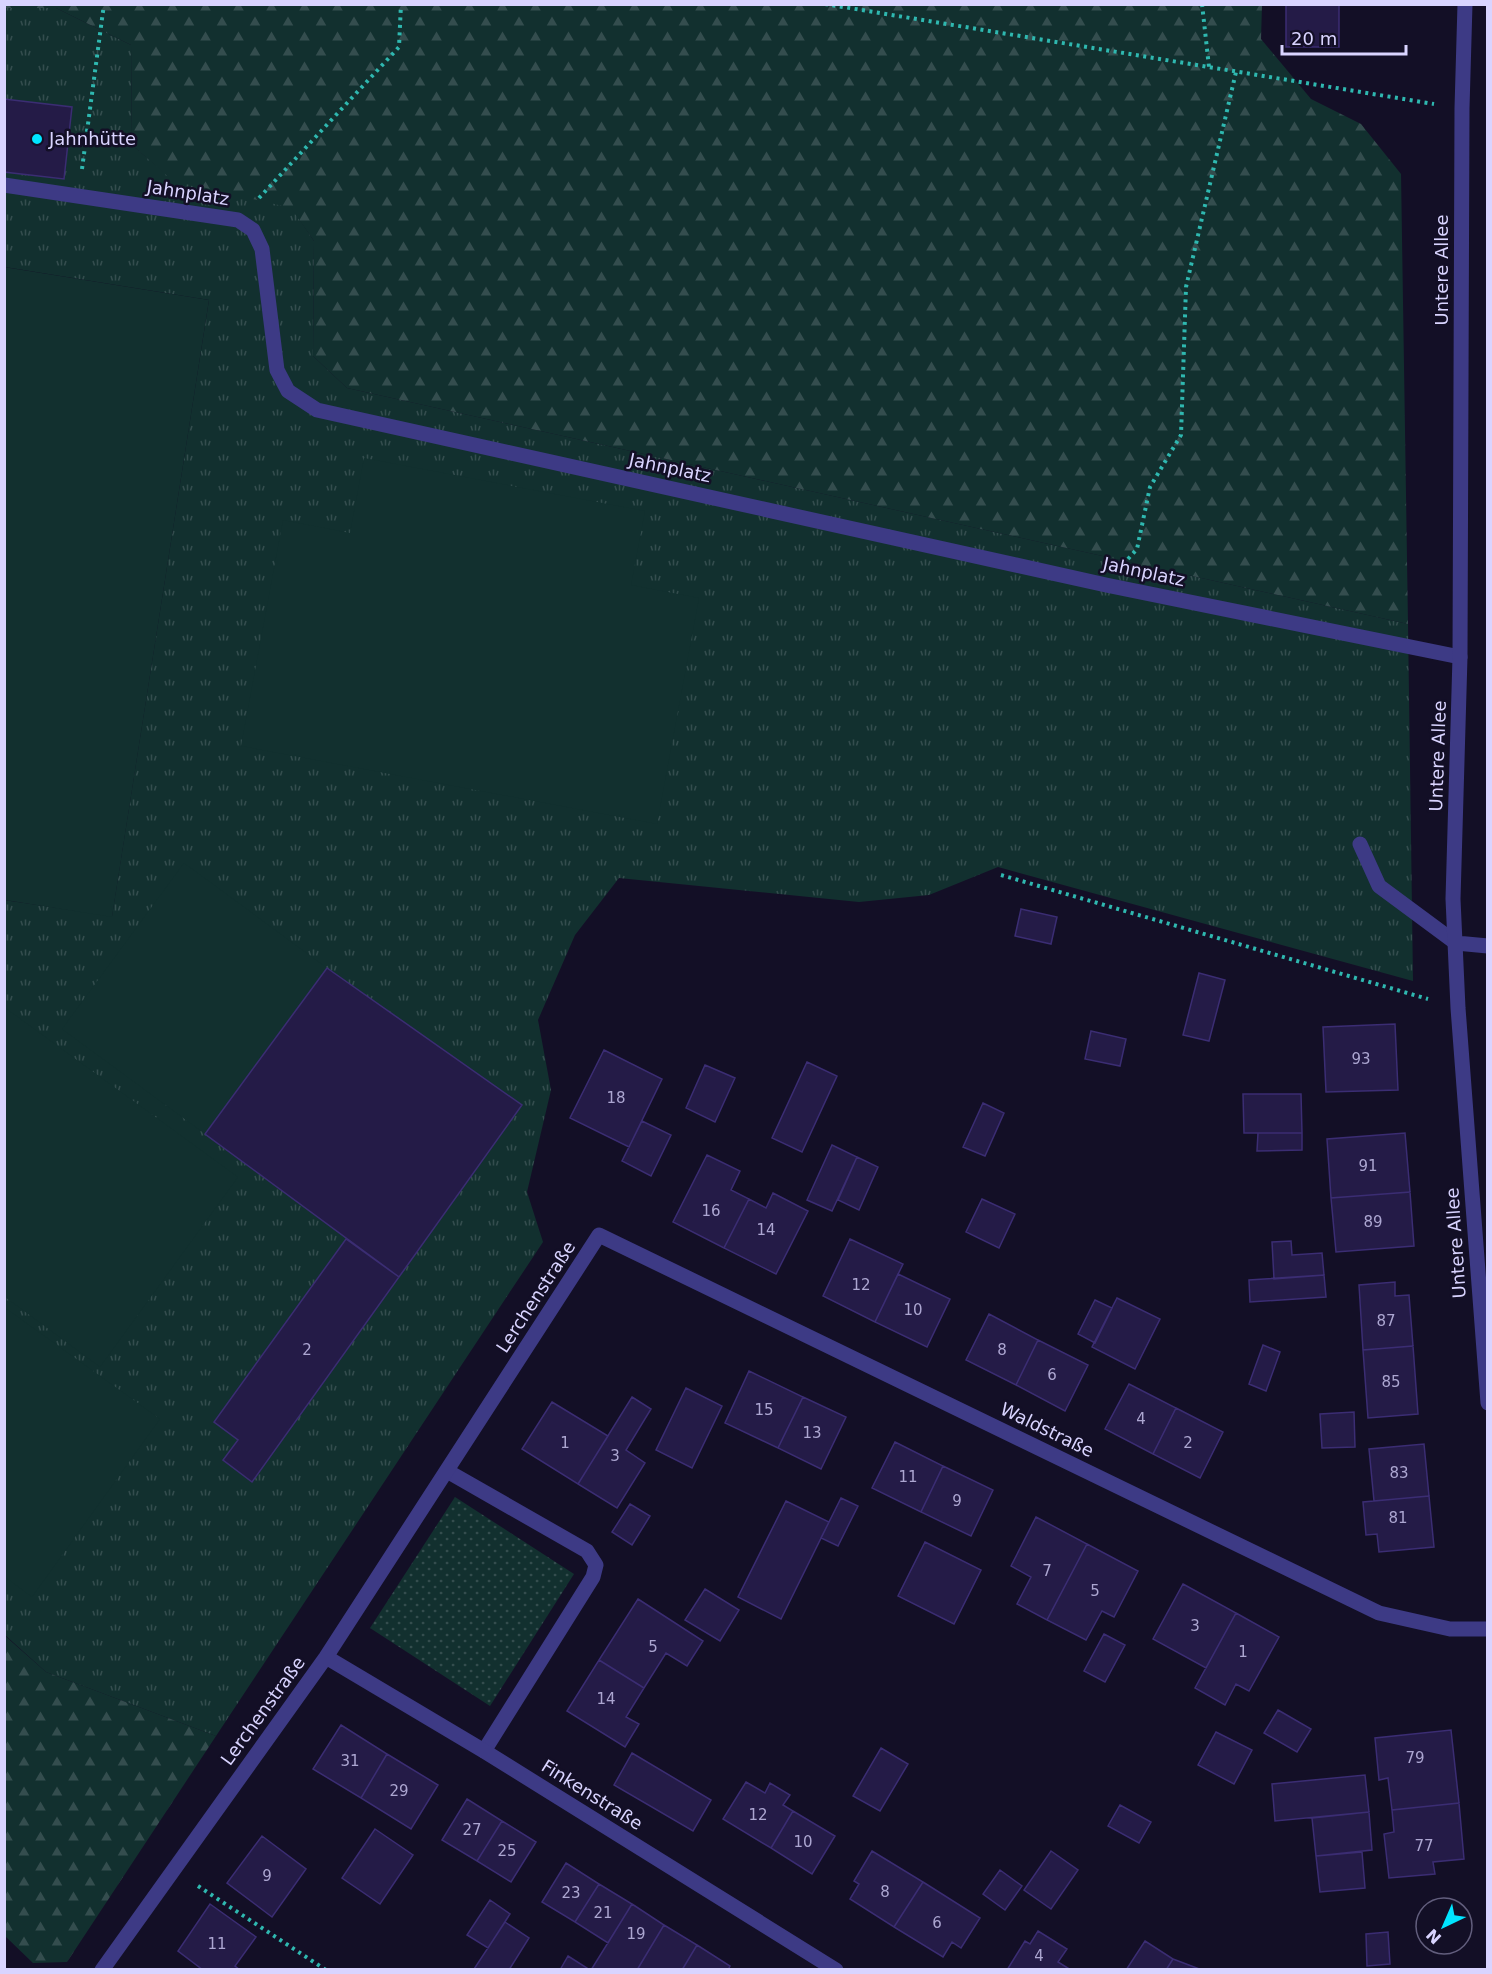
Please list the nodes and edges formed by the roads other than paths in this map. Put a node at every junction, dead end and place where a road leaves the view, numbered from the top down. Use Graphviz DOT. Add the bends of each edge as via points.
graph roads {
  1 [pos="1465,4"];
  2 [pos="4,185"];
  3 [pos="1460,657"];
  4 [pos="1360,844"];
  5 [pos="1456,944"];
  6 [pos="1488,946"];
  7 [pos="599,1235"];
  8 [pos="1488,1403"];
  9 [pos="447,1471"];
  10 [pos="1488,1629"];
  11 [pos="326,1657"];
  12 [pos="484,1751"];
  13 [pos="102,1970"];
  14 [pos="836,1970"];
  1 -- 3 [label="street, Untere Allee"];
  2 -- 3 [label="street, Jahnplatz" via="238,220 253,230 262,249 277,370 288,391 317,410 1106,585"];
  3 -- 5 [label="street, Untere Allee" via="1453,899"];
  4 -- 5 [label="street" via="1379,886"];
  5 -- 6 [label="street"];
  5 -- 8 [label="street, Untere Allee"];
  7 -- 9 [label="street, Lerchenstraße"];
  7 -- 10 [label="street, Waldstraße" via="1379,1613 1450,1629"];
  9 -- 11 [label="street, Lerchenstraße"];
  9 -- 12 [label="street" via="587,1551 596,1565 593,1577"];
  11 -- 12 [label="street, Finkenstraße"];
  11 -- 13 [label="street, Lerchenstraße"];
  12 -- 14 [label="street, Finkenstraße"];
}
